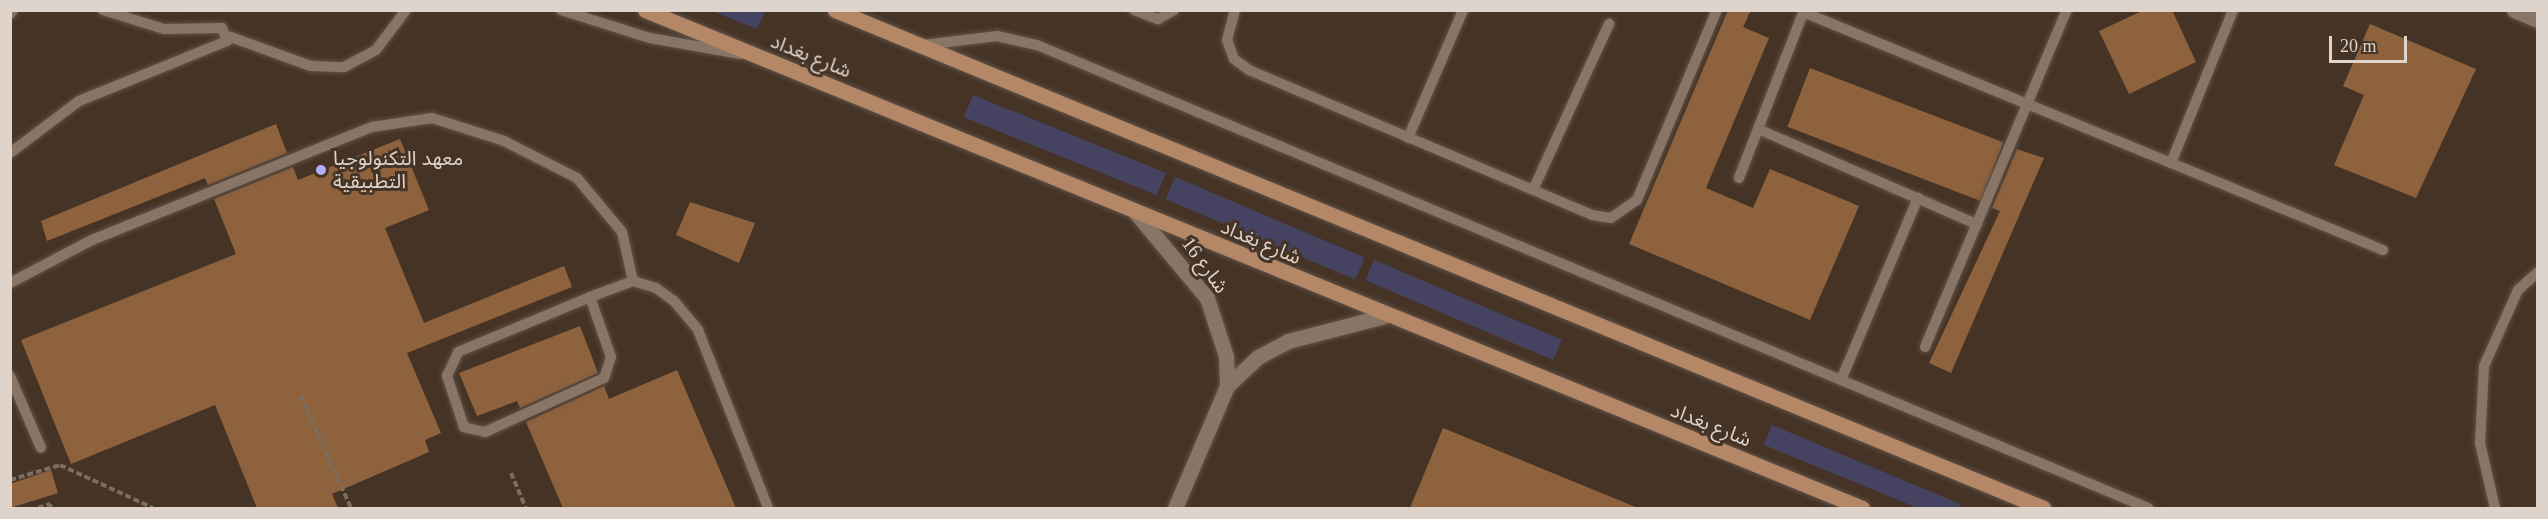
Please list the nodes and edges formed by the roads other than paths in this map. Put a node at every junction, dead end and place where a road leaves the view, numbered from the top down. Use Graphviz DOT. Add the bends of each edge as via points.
graph roads {
  1 [pos="103,10"];
  2 [pos="393,10"];
  3 [pos="406,10"];
  4 [pos="561,10"];
  5 [pos="645,10"];
  6 [pos="835,10"];
  7 [pos="1134,10"];
  8 [pos="1174,10"];
  9 [pos="1235,10"];
  10 [pos="1463,10"];
  11 [pos="2067,10"];
  12 [pos="2233,10"];
  13 [pos="2514,10"];
  14 [pos="1717,11"];
  15 [pos="1803,11"];
  16 [pos="2538,20"];
  17 [pos="1609,24"];
  18 [pos="390,28"];
  19 [pos="228,36"];
  20 [pos="919,45"];
  21 [pos="754,55"];
  22 [pos="2027,104"];
  23 [pos="1758,129"];
  24 [pos="1408,138"];
  25 [pos="10,153"];
  26 [pos="2171,163"];
  27 [pos="1739,178"];
  28 [pos="1533,190"];
  29 [pos="1918,198"];
  30 [pos="1136,213"];
  31 [pos="1977,224"];
  32 [pos="2383,250"];
  33 [pos="2538,272"];
  34 [pos="633,281"];
  35 [pos="10,283"];
  36 [pos="590,297"];
  37 [pos="1385,316"];
  38 [pos="1925,347"];
  39 [pos="10,376"];
  40 [pos="1841,380"];
  41 [pos="1227,386"];
  42 [pos="41,448"];
  43 [pos="768,508"];
  44 [pos="1175,508"];
  45 [pos="1862,508"];
  46 [pos="2043,508"];
  47 [pos="2148,508"];
  48 [pos="2494,508"];
  1 -- 19 [label="lane" via="164,30 222,28"];
  2 -- 18 [label="lane"];
  3 -- 18 [label="lane"];
  4 -- 21 [label="lane" via="650,38"];
  5 -- 21 [label="main road, شارع بغداد"];
  6 -- 20 [label="main road"];
  7 -- 8 [label="lane" via="1158,19"];
  9 -- 24 [label="lane" via="1227,40 1241,66"];
  10 -- 24 [label="lane"];
  11 -- 22 [label="lane"];
  12 -- 26 [label="lane"];
  13 -- 16 [label="street"];
  14 -- 28 [label="lane" via="1630,209 1601,218"];
  15 -- 22 [label="lane"];
  15 -- 23 [label="lane"];
  17 -- 28 [label="lane"];
  18 -- 19 [label="lane" via="367,57 333,69 311,66"];
  19 -- 25 [label="lane" via="224,45 145,70 79,101"];
  20 -- 40 [label="lane" via="997,36 1037,45"];
  20 -- 46 [label="main road"];
  21 -- 30 [label="main road, شارع بغداد"];
  22 -- 26 [label="lane"];
  22 -- 31 [label="lane"];
  23 -- 27 [label="lane"];
  23 -- 29 [label="lane"];
  24 -- 28 [label="lane"];
  26 -- 32 [label="lane"];
  29 -- 31 [label="lane"];
  29 -- 40 [label="lane"];
  30 -- 37 [label="main road, شارع بغداد"];
  30 -- 41 [label="street, شارع 16" via="1207,298 1226,356"];
  31 -- 38 [label="lane"];
  33 -- 48 [label="lane" via="2518,290 2484,366 2480,443"];
  34 -- 35 [label="lane" via="622,232 577,178 504,141 432,118 372,127 92,240"];
  34 -- 36 [label="lane"];
  34 -- 43 [label="lane" via="656,288 674,301 698,330"];
  36 -- 36 [label="lane" via="453,357 447,376 464,427 485,432 604,378 611,357"];
  37 -- 41 [label="street, شارع 16" via="1288,341 1258,357"];
  37 -- 45 [label="main road, شارع بغداد"];
  39 -- 42 [label="lane"];
  40 -- 47 [label="lane"];
  41 -- 44 [label="street, شارع 16"];
}
